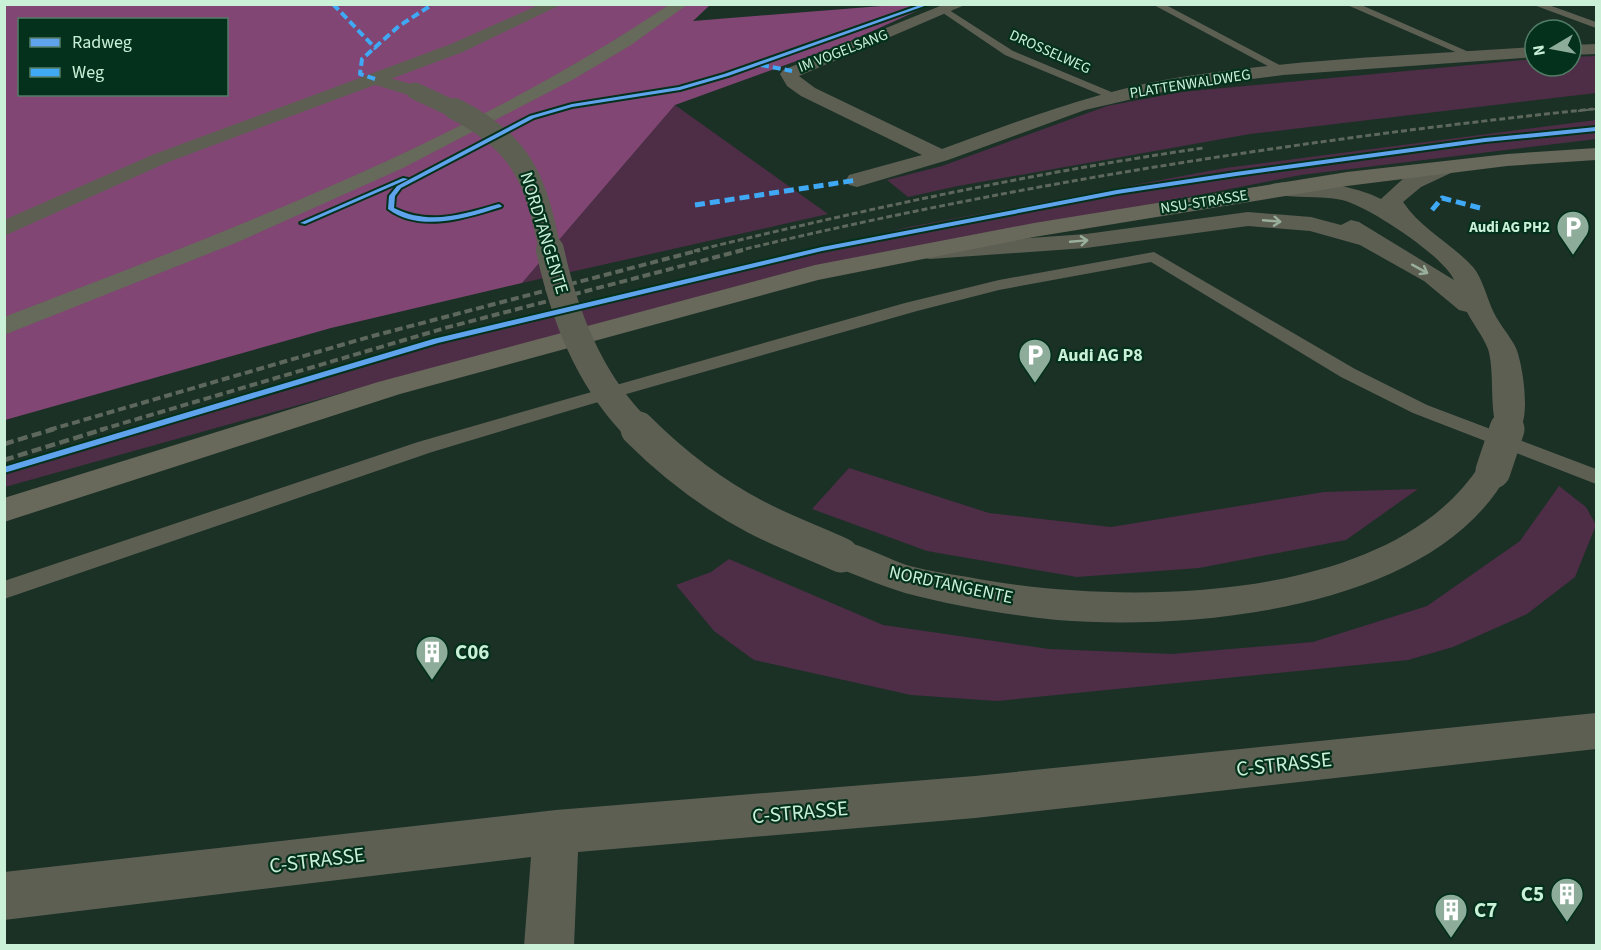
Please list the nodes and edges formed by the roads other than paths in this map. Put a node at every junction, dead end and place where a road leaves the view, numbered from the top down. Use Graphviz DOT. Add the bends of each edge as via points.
graph roads {
  1 [pos="555,4"];
  2 [pos="681,4"];
  3 [pos="1156,4"];
  4 [pos="1349,4"];
  5 [pos="1535,4"];
  6 [pos="953,8"];
  7 [pos="1596,25"];
  8 [pos="1523,53"];
  9 [pos="1473,56"];
  10 [pos="1282,70"];
  11 [pos="375,79"];
  12 [pos="1115,96"];
  13 [pos="1596,154"];
  14 [pos="941,156"];
  15 [pos="1445,167"];
  16 [pos="857,180"];
  17 [pos="1338,185"];
  18 [pos="1280,189"];
  19 [pos="1403,220"];
  20 [pos="4,229"];
  21 [pos="1369,240"];
  22 [pos="916,253"];
  23 [pos="1481,314"];
  24 [pos="4,327"];
  25 [pos="1596,477"];
  26 [pos="4,510"];
  27 [pos="4,590"];
  28 [pos="1596,731"];
  29 [pos="556,832"];
  30 [pos="4,896"];
  31 [pos="549,945"];
  1 -- 11 [label="street"];
  2 -- 24 [label="highway" via="610,52 383,170 224,241"];
  3 -- 10 [label="lane"];
  4 -- 9 [label="lane"];
  5 -- 7 [label="lane"];
  6 -- 12 [label="lane, DROSSELWEG" via="1010,53"];
  6 -- 14 [label="street, IM VOGELSANG" via="789,74 793,82 808,92"];
  8 -- 9 [label="street, PLATTENWALDWEG"];
  9 -- 10 [label="street, PLATTENWALDWEG"];
  10 -- 12 [label="street, PLATTENWALDWEG"];
  11 -- 20 [label="street" via="159,159"];
  11 -- 23 [label="street, NORDTANGENTE, bridge" via="458,109 488,127 523,164 534,189 557,280 577,338 608,393 640,433 689,474 754,516 906,579 1056,605 1127,608 1215,603 1300,590 1365,571 1413,547 1460,514 1493,471 1509,422 1509,390 1502,349"];
  12 -- 14 [label="street, PLATTENWALDWEG"];
  13 -- 15 [label="main road"];
  14 -- 16 [label="street, PLATTENWALDWEG"];
  15 -- 17 [label="main road"];
  15 -- 19 [label="street" via="1413,182 1391,201"];
  17 -- 18 [label="street"];
  17 -- 19 [label="street" via="1350,195"];
  17 -- 21 [label="street" via="1335,210"];
  18 -- 22 [label="main road, NSU-STRASSE"];
  19 -- 23 [label="street" via="1464,273"];
  22 -- 21 [label="street, one-way" via="1086,241 1248,219 1311,224"];
  21 -- 23 [label="street, one-way" via="1433,276"];
  22 -- 26 [label="main road, NSU-STRASSE" via="814,273 389,387"];
  25 -- 27 [label="lane" via="1420,410 1348,373 1154,257 976,290 581,401 425,447"];
  28 -- 29 [label="street, C-STRASSE" via="975,797"];
  29 -- 30 [label="street, C-STRASSE"];
  29 -- 31 [label="street"];
}
